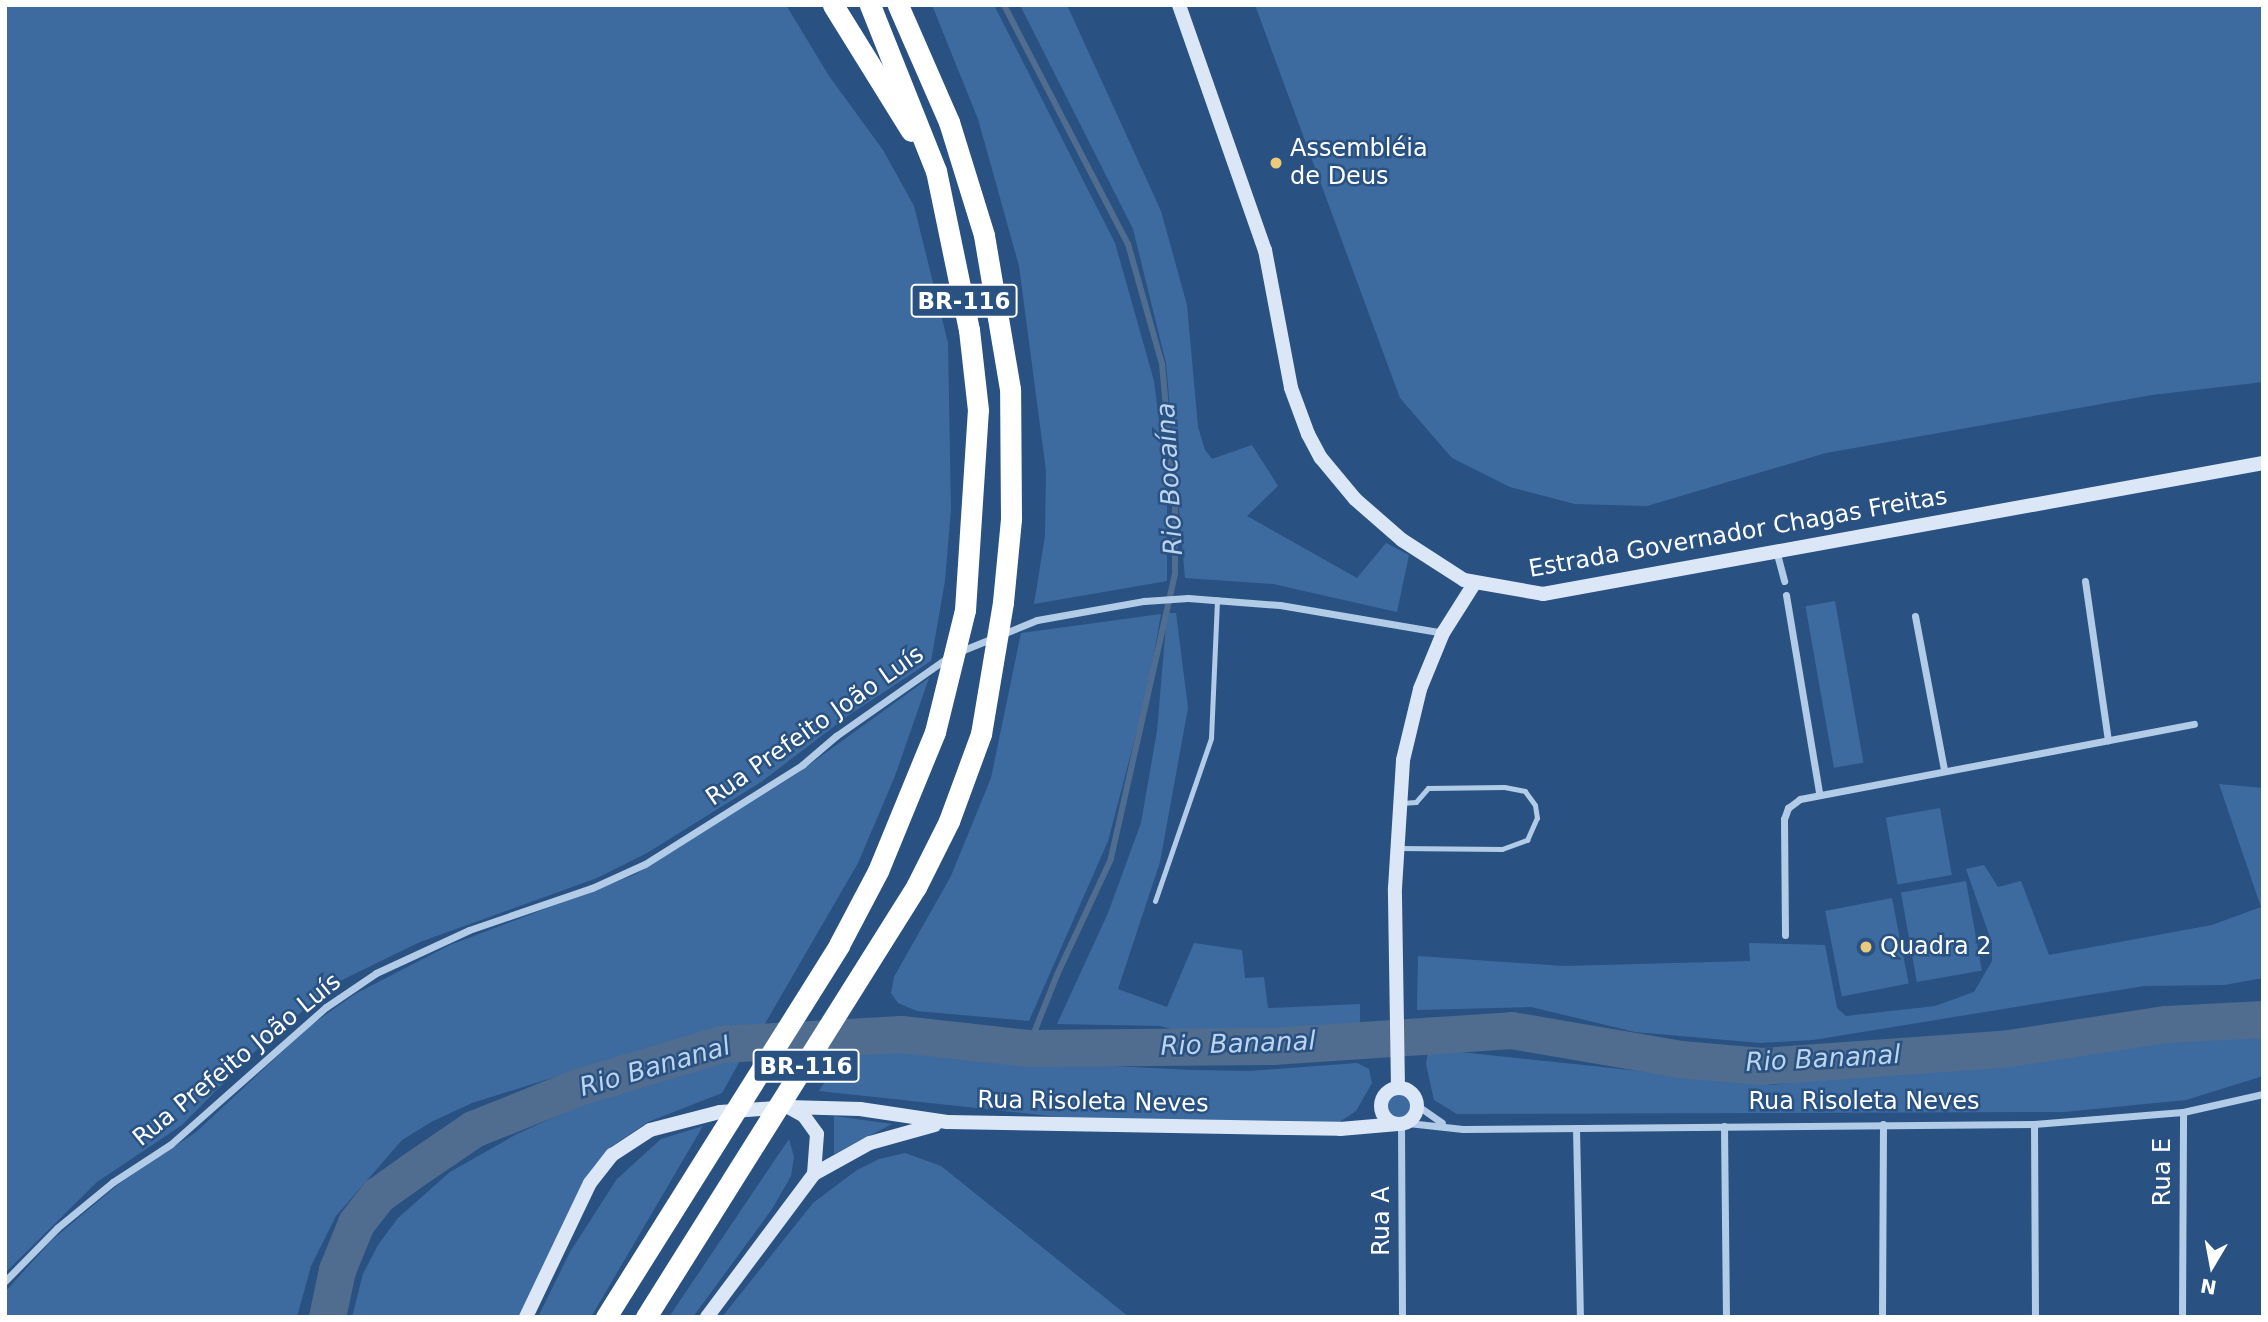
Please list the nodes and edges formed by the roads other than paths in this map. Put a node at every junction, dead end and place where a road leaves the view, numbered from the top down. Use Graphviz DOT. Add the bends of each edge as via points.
graph roads {
  1 [pos="832,5"];
  2 [pos="870,5"];
  3 [pos="898,5"];
  4 [pos="1179,5"];
  5 [pos="936,171"];
  6 [pos="2263,463"];
  7 [pos="1777,554"];
  8 [pos="1784,581"];
  9 [pos="2085,581"];
  10 [pos="1474,584"];
  11 [pos="1786,595"];
  12 [pos="1217,599"];
  13 [pos="1915,616"];
  14 [pos="1443,633"];
  15 [pos="2193,724"];
  16 [pos="2108,740"];
  17 [pos="1944,769"];
  18 [pos="1819,792"];
  19 [pos="1398,804"];
  20 [pos="1396,848"];
  21 [pos="1155,901"];
  22 [pos="1784,935"];
  23 [pos="1398,1083"];
  24 [pos="2263,1094"];
  25 [pos="1418,1106"];
  26 [pos="788,1107"];
  27 [pos="1381,1108"];
  28 [pos="2183,1112"];
  29 [pos="947,1122"];
  30 [pos="1402,1124"];
  31 [pos="1883,1124"];
  32 [pos="2034,1124"];
  33 [pos="1724,1126"];
  34 [pos="1576,1128"];
  35 [pos="1340,1129"];
  36 [pos="1463,1129"];
  37 [pos="814,1174"];
  38 [pos="5,1281"];
  39 [pos="526,1317"];
  40 [pos="606,1317"];
  41 [pos="646,1317"];
  42 [pos="707,1317"];
  43 [pos="1402,1317"];
  44 [pos="1580,1317"];
  45 [pos="1726,1317"];
  46 [pos="1882,1317"];
  47 [pos="2035,1317"];
  48 [pos="2182,1317"];
  1 -- 5 [label="highway"];
  2 -- 5 [label="highway, BR-116"];
  3 -- 41 [label="highway, BR-116" via="949,122 984,235 999,303 1013,460 1003,602 981,734 950,821 877,951"];
  4 -- 10 [label="main road, Estrada Governador Chagas Freitas" via="1265,250 1291,388 1314,446 1337,480 1372,515 1437,566"];
  5 -- 40 [label="highway, BR-116" via="956,250 978,410 965,610 935,732 909,803 839,945"];
  6 -- 7 [label="main road, Estrada Governador Chagas Freitas"];
  7 -- 8 [label="street"];
  7 -- 10 [label="main road, Estrada Governador Chagas Freitas" via="1543,594"];
  9 -- 16 [label="street"];
  10 -- 14 [label="main road"];
  11 -- 18 [label="street"];
  12 -- 14 [label="street, Rua Prefeito João Luís" via="1322,611"];
  12 -- 21 [label="lane" via="1211,738"];
  12 -- 38 [label="street, Rua Prefeito João Luís" via="1144,601 1037,620 979,640 920,674 802,765 645,864 592,888 469,930 376,973 326,1007 170,1144 75,1213"];
  13 -- 17 [label="street"];
  14 -- 19 [label="main road" via="1408,734"];
  15 -- 16 [label="street"];
  16 -- 17 [label="street"];
  17 -- 18 [label="street"];
  18 -- 22 [label="street" via="1793,803 1785,813"];
  19 -- 20 [label="main road"];
  19 -- 20 [label="lane" via="1416,802 1429,788 1504,787 1525,791 1537,818 1528,839 1502,849"];
  20 -- 23 [label="main road"];
  23 -- 25 [label="main road" via="1410,1091"];
  23 -- 27 [label="main road" via="1384,1097"];
  24 -- 28 [label="street, Rua Risoleta Neves"];
  25 -- 30 [label="main road"];
  25 -- 36 [label="street, Rua Risoleta Neves" via="1433,1120"];
  26 -- 29 [label="main road, Rua Risoleta Neves" via="860,1109"];
  26 -- 37 [label="main road" via="804,1116 817,1133"];
  26 -- 39 [label="main road, Rua Risoleta Neves" via="741,1109 673,1122 636,1137 612,1155 569,1222"];
  27 -- 30 [label="main road" via="1388,1120"];
  27 -- 35 [label="main road" via="1370,1119"];
  28 -- 32 [label="street, Rua Risoleta Neves"];
  28 -- 48 [label="street, Rua E"];
  29 -- 35 [label="main road, Rua Risoleta Neves"];
  29 -- 37 [label="main road" via="885,1137"];
  30 -- 35 [label="main road, Rua Risoleta Neves"];
  30 -- 36 [label="street, Rua Risoleta Neves"];
  30 -- 43 [label="street, Rua A"];
  31 -- 32 [label="street, Rua Risoleta Neves"];
  31 -- 33 [label="street, Rua Risoleta Neves"];
  31 -- 46 [label="street"];
  32 -- 47 [label="street"];
  33 -- 34 [label="street, Rua Risoleta Neves"];
  33 -- 45 [label="street"];
  34 -- 36 [label="street, Rua Risoleta Neves"];
  34 -- 44 [label="street"];
  37 -- 42 [label="main road"];
}
